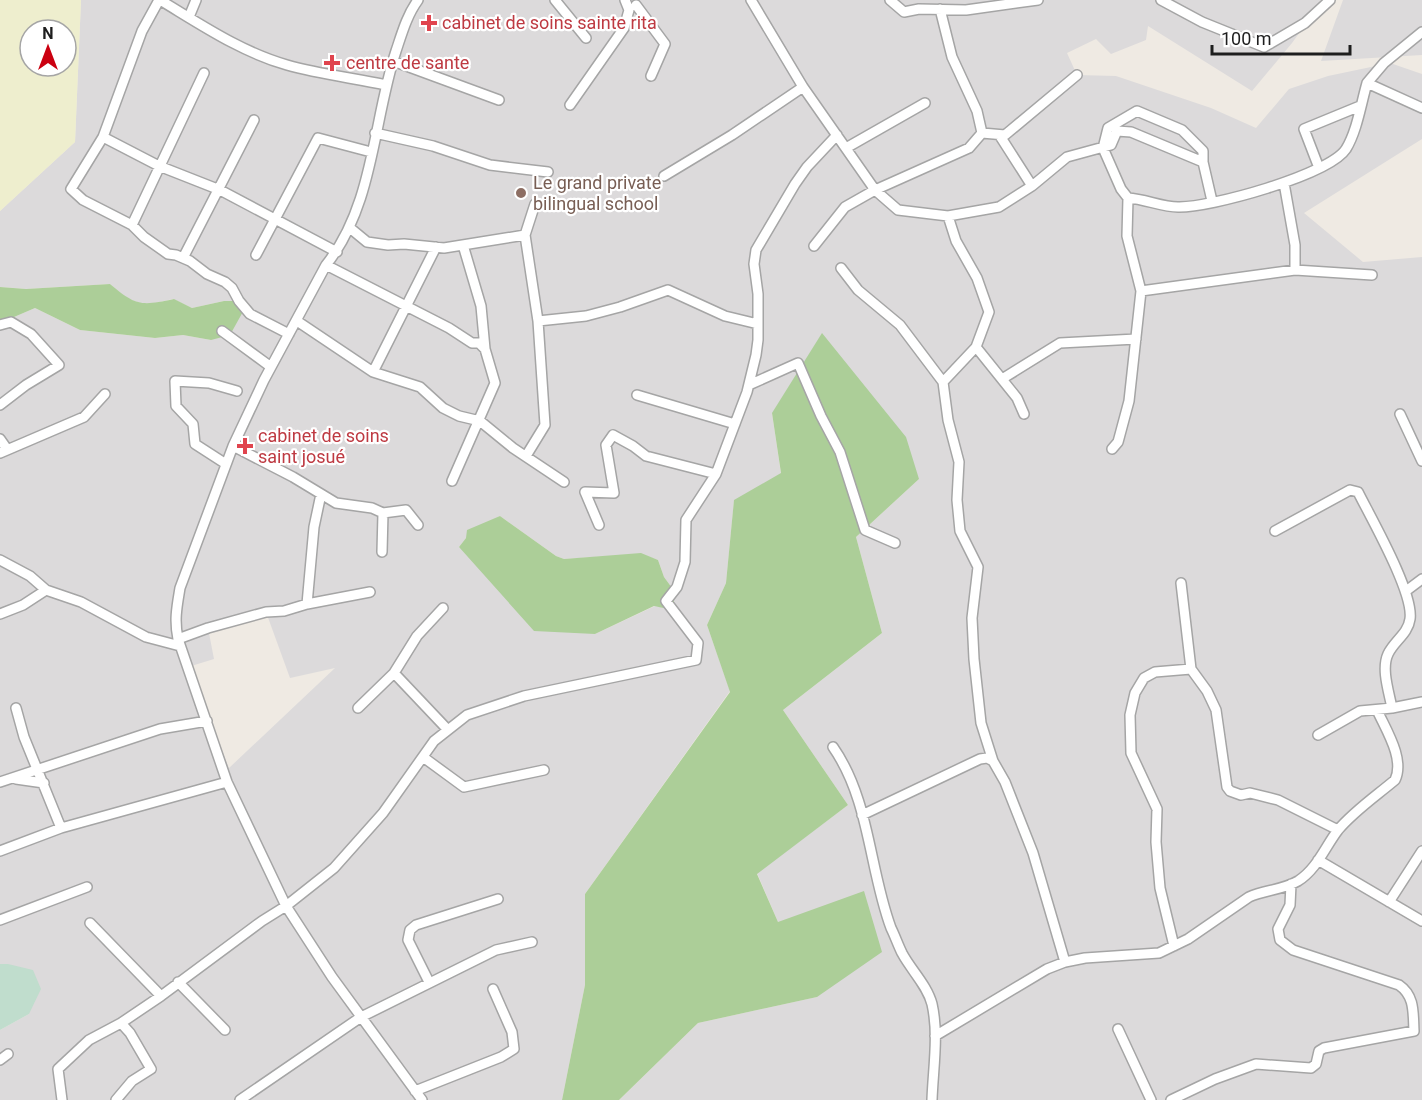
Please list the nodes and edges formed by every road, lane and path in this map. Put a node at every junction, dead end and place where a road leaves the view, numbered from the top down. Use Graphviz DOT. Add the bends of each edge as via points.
graph roads {
  1 [pos="159,0"];
  2 [pos="196,0"];
  3 [pos="418,0"];
  4 [pos="555,0"];
  5 [pos="625,0"];
  6 [pos="751,0"];
  7 [pos="890,0"];
  8 [pos="1038,0"];
  9 [pos="1161,0"];
  10 [pos="1330,0"];
  11 [pos="636,5"];
  12 [pos="940,9"];
  13 [pos="189,17"];
  14 [pos="1422,32"];
  15 [pos="586,38"];
  16 [pos="393,61"];
  17 [pos="204,73"];
  18 [pos="1077,75"];
  19 [pos="651,76"];
  20 [pos="1366,83"];
  21 [pos="386,85"];
  22 [pos="802,87"];
  23 [pos="499,100"];
  24 [pos="925,103"];
  25 [pos="570,105"];
  26 [pos="1360,106"];
  27 [pos="1422,108"];
  28 [pos="254,120"];
  29 [pos="982,133"];
  30 [pos="375,134"];
  31 [pos="837,135"];
  32 [pos="1000,136"];
  33 [pos="103,137"];
  34 [pos="846,148"];
  35 [pos="1103,148"];
  36 [pos="371,152"];
  37 [pos="1203,162"];
  38 [pos="159,166"];
  39 [pos="1319,168"];
  40 [pos="548,172"];
  41 [pos="664,176"];
  42 [pos="1284,183"];
  43 [pos="1032,186"];
  44 [pos="220,190"];
  45 [pos="875,190"];
  46 [pos="1128,198"];
  47 [pos="1212,201"];
  48 [pos="535,204"];
  49 [pos="948,216"];
  50 [pos="275,219"];
  51 [pos="132,225"];
  52 [pos="350,228"];
  53 [pos="525,235"];
  54 [pos="463,245"];
  55 [pos="814,246"];
  56 [pos="436,247"];
  57 [pos="337,252"];
  58 [pos="256,255"];
  59 [pos="183,258"];
  60 [pos="326,265"];
  61 [pos="841,268"];
  62 [pos="1295,270"];
  63 [pos="1372,275"];
  64 [pos="1141,291"];
  65 [pos="406,307"];
  66 [pos="297,321"];
  67 [pos="538,321"];
  68 [pos="758,324"];
  69 [pos="0,325"];
  70 [pos="222,331"];
  71 [pos="289,334"];
  72 [pos="1136,339"];
  73 [pos="976,347"];
  74 [pos="485,349"];
  75 [pos="271,367"];
  76 [pos="373,372"];
  77 [pos="1002,379"];
  78 [pos="943,382"];
  79 [pos="749,385"];
  80 [pos="237,391"];
  81 [pos="105,394"];
  82 [pos="637,394"];
  83 [pos="0,405"];
  84 [pos="1024,414"];
  85 [pos="1400,414"];
  86 [pos="480,421"];
  87 [pos="735,424"];
  88 [pos="0,439"];
  89 [pos="233,446"];
  90 [pos="1112,449"];
  91 [pos="4,451"];
  92 [pos="526,456"];
  93 [pos="1422,461"];
  94 [pos="226,464"];
  95 [pos="716,474"];
  96 [pos="452,481"];
  97 [pos="564,482"];
  98 [pos="321,494"];
  99 [pos="383,513"];
  100 [pos="418,525"];
  101 [pos="599,525"];
  102 [pos="1275,531"];
  103 [pos="895,543"];
  104 [pos="382,552"];
  105 [pos="0,560"];
  106 [pos="1422,579"];
  107 [pos="1181,583"];
  108 [pos="46,590"];
  109 [pos="1406,591"];
  110 [pos="370,592"];
  111 [pos="307,604"];
  112 [pos="442,608"];
  113 [pos="0,614"];
  114 [pos="179,642"];
  115 [pos="1191,669"];
  116 [pos="394,673"];
  117 [pos="1422,702"];
  118 [pos="16,708"];
  119 [pos="358,708"];
  120 [pos="1392,708"];
  121 [pos="1377,710"];
  122 [pos="207,721"];
  123 [pos="448,730"];
  124 [pos="1318,735"];
  125 [pos="833,747"];
  126 [pos="423,757"];
  127 [pos="993,761"];
  128 [pos="38,769"];
  129 [pos="544,770"];
  130 [pos="226,782"];
  131 [pos="44,783"];
  132 [pos="0,784"];
  133 [pos="862,814"];
  134 [pos="61,828"];
  135 [pos="1338,830"];
  136 [pos="0,851"];
  137 [pos="1422,851"];
  138 [pos="1318,860"];
  139 [pos="1291,884"];
  140 [pos="87,886"];
  141 [pos="498,898"];
  142 [pos="1389,902"];
  143 [pos="286,906"];
  144 [pos="0,920"];
  145 [pos="1422,921"];
  146 [pos="90,923"];
  147 [pos="532,942"];
  148 [pos="1174,946"];
  149 [pos="1065,962"];
  150 [pos="178,982"];
  151 [pos="429,982"];
  152 [pos="493,989"];
  153 [pos="161,996"];
  154 [pos="361,1017"];
  155 [pos="121,1023"];
  156 [pos="1118,1029"];
  157 [pos="225,1030"];
  158 [pos="934,1036"];
  159 [pos="415,1090"];
  160 [pos="62,1100"];
  161 [pos="116,1100"];
  162 [pos="240,1100"];
  163 [pos="422,1100"];
  164 [pos="932,1100"];
  165 [pos="1151,1100"];
  166 [pos="1171,1100"];
  1 -- 13 [label="street"];
  1 -- 33 [label="street" via="142,31"];
  2 -- 13 [label="street"];
  3 -- 16 [label="street"];
  4 -- 15 [label="street"];
  5 -- 11 [label="street"];
  6 -- 22 [label="street"];
  7 -- 12 [label="street" via="903,12"];
  8 -- 12 [label="street" via="966,10"];
  9 -- 10 [label="street" via="1264,47 1305,23"];
  11 -- 19 [label="street" via="665,44"];
  11 -- 25 [label="street"];
  12 -- 29 [label="street" via="952,57 977,111"];
  13 -- 21 [label="street" via="234,44 287,65"];
  14 -- 20 [label="street"];
  16 -- 21 [label="street"];
  16 -- 23 [label="street"];
  17 -- 38 [label="street"];
  18 -- 32 [label="street"];
  20 -- 26 [label="street"];
  20 -- 27 [label="street"];
  21 -- 30 [label="street"];
  22 -- 31 [label="street"];
  22 -- 41 [label="street"];
  24 -- 34 [label="street"];
  26 -- 39 [label="street" via="1345,151"];
  26 -- 39 [label="street" via="1304,129"];
  28 -- 44 [label="street"];
  29 -- 32 [label="street"];
  29 -- 45 [label="street" via="969,148"];
  30 -- 36 [label="street"];
  30 -- 40 [label="street" via="433,146 490,165"];
  31 -- 34 [label="street"];
  31 -- 68 [label="street" via="795,184 756,250"];
  32 -- 43 [label="street"];
  33 -- 38 [label="street"];
  33 -- 51 [label="street" via="71,189 83,200"];
  34 -- 45 [label="street"];
  35 -- 37 [label="street" via="1111,145 1117,132 1131,132"];
  35 -- 37 [label="street" via="1108,128 1137,111 1182,130 1203,151"];
  35 -- 43 [label="street" via="1067,157"];
  35 -- 46 [label="street"];
  36 -- 50 [label="street" via="318,138"];
  36 -- 52 [label="street"];
  37 -- 47 [label="street"];
  38 -- 44 [label="street"];
  38 -- 51 [label="street"];
  39 -- 42 [label="street"];
  42 -- 47 [label="street"];
  42 -- 62 [label="street" via="1295,245"];
  43 -- 49 [label="street" via="999,207"];
  44 -- 50 [label="street"];
  44 -- 59 [label="street"];
  45 -- 49 [label="street" via="898,210"];
  45 -- 55 [label="street" via="845,207"];
  46 -- 47 [label="street" via="1177,208"];
  46 -- 64 [label="street" via="1126,237"];
  48 -- 53 [label="street"];
  49 -- 73 [label="street" via="989,312"];
  50 -- 57 [label="street"];
  50 -- 58 [label="street"];
  51 -- 59 [label="street" via="168,254"];
  52 -- 56 [label="street" via="367,242"];
  52 -- 57 [label="street"];
  53 -- 54 [label="street"];
  53 -- 67 [label="street"];
  54 -- 56 [label="street"];
  54 -- 74 [label="street" via="481,306"];
  56 -- 65 [label="street"];
  57 -- 60 [label="street"];
  59 -- 71 [label="street" via="225,282 250,314"];
  60 -- 65 [label="street"];
  60 -- 66 [label="street"];
  61 -- 78 [label="street" via="858,290 900,325"];
  62 -- 63 [label="street"];
  62 -- 64 [label="street"];
  64 -- 72 [label="street"];
  65 -- 74 [label="street"];
  65 -- 76 [label="street"];
  66 -- 71 [label="street"];
  66 -- 76 [label="street"];
  67 -- 68 [label="street" via="586,316 668,290 725,316"];
  67 -- 92 [label="street" via="545,425"];
  68 -- 79 [label="street"];
  69 -- 83 [label="street" via="11,322 31,334 59,364"];
  70 -- 75 [label="street"];
  71 -- 75 [label="street"];
  72 -- 77 [label="street" via="1060,343"];
  72 -- 90 [label="street" via="1129,401 1118,442"];
  73 -- 77 [label="street"];
  73 -- 78 [label="street"];
  74 -- 86 [label="street" via="495,383"];
  75 -- 89 [label="street"];
  76 -- 86 [label="street" via="420,387 442,408"];
  77 -- 84 [label="street"];
  78 -- 127 [label="street" via="959,462 960,531 978,567 972,618 974,659 981,723"];
  79 -- 87 [label="street"];
  79 -- 103 [label="street" via="798,363 840,452 865,530"];
  80 -- 94 [label="street" via="210,383 175,381 176,406 193,424 195,444"];
  81 -- 91 [label="street" via="84,417"];
  82 -- 87 [label="street"];
  85 -- 93 [label="street"];
  86 -- 92 [label="street"];
  86 -- 96 [label="street"];
  87 -- 95 [label="street"];
  88 -- 91 [label="street"];
  89 -- 94 [label="street"];
  89 -- 98 [label="street"];
  92 -- 97 [label="street"];
  94 -- 114 [label="street" via="180,588 175,611"];
  95 -- 101 [label="street" via="646,456 613,435 606,445 614,493 585,492"];
  95 -- 123 [label="street" via="686,520 685,562 677,587 666,601 698,644 696,660 525,696 467,715"];
  98 -- 99 [label="street" via="336,503"];
  98 -- 111 [label="street"];
  99 -- 100 [label="street" via="406,510"];
  99 -- 104 [label="street"];
  102 -- 109 [label="street" via="1350,490 1358,492"];
  105 -- 108 [label="street"];
  106 -- 109 [label="street"];
  107 -- 115 [label="street"];
  108 -- 113 [label="street"];
  108 -- 114 [label="street" via="81,602 146,637"];
  109 -- 120 [label="street" via="1409,625 1386,662"];
  110 -- 111 [label="street"];
  111 -- 114 [label="street" via="208,628"];
  112 -- 116 [label="street" via="417,636"];
  114 -- 122 [label="street"];
  115 -- 135 [label="street" via="1216,710 1225,782 1230,791 1278,800"];
  115 -- 148 [label="street" via="1155,672 1144,678 1135,693 1130,715 1131,753 1157,809 1159,876"];
  116 -- 119 [label="street"];
  116 -- 123 [label="street"];
  117 -- 120 [label="street"];
  118 -- 128 [label="street"];
  120 -- 121 [label="street"];
  121 -- 124 [label="street" via="1360,711"];
  121 -- 135 [label="street" via="1397,758 1398,773 1395,780"];
  122 -- 128 [label="street" via="160,729"];
  122 -- 130 [label="street"];
  123 -- 126 [label="street"];
  125 -- 133 [label="street" via="846,769"];
  126 -- 129 [label="street" via="464,788"];
  126 -- 143 [label="street" via="383,813 334,868"];
  127 -- 133 [label="street" via="980,759"];
  127 -- 149 [label="street" via="1033,853"];
  128 -- 131 [label="street"];
  128 -- 132 [label="street"];
  130 -- 134 [label="street"];
  130 -- 143 [label="street"];
  131 -- 132 [label="street" via="19,778"];
  131 -- 134 [label="street"];
  133 -- 158 [label="street" via="891,926 931,1002"];
  134 -- 136 [label="street"];
  135 -- 138 [label="street"];
  137 -- 142 [label="street"];
  138 -- 139 [label="street"];
  138 -- 142 [label="street"];
  139 -- 148 [label="street" via="1249,897"];
  139 -- 166 [label="street" via="1287,913 1278,929 1280,940 1293,950 1399,985 1412,1000 1414,1031 1324,1048 1311,1068 1256,1064"];
  140 -- 144 [label="street"];
  141 -- 151 [label="street" via="410,930 408,940"];
  142 -- 145 [label="street"];
  143 -- 150 [label="street"];
  143 -- 154 [label="street"];
  146 -- 153 [label="street"];
  147 -- 151 [label="street" via="496,950"];
  148 -- 149 [label="street" via="1152,954"];
  149 -- 158 [label="street"];
  150 -- 153 [label="street"];
  150 -- 157 [label="street"];
  151 -- 154 [label="street"];
  152 -- 159 [label="street" via="512,1032 514,1048 501,1057"];
  153 -- 155 [label="street"];
  154 -- 159 [label="street"];
  154 -- 162 [label="street"];
  155 -- 160 [label="street" via="88,1040 58,1070"];
  155 -- 161 [label="street" via="152,1070 132,1081"];
  156 -- 165 [label="street"];
  158 -- 164 [label="street"];
  159 -- 163 [label="street"];
}
